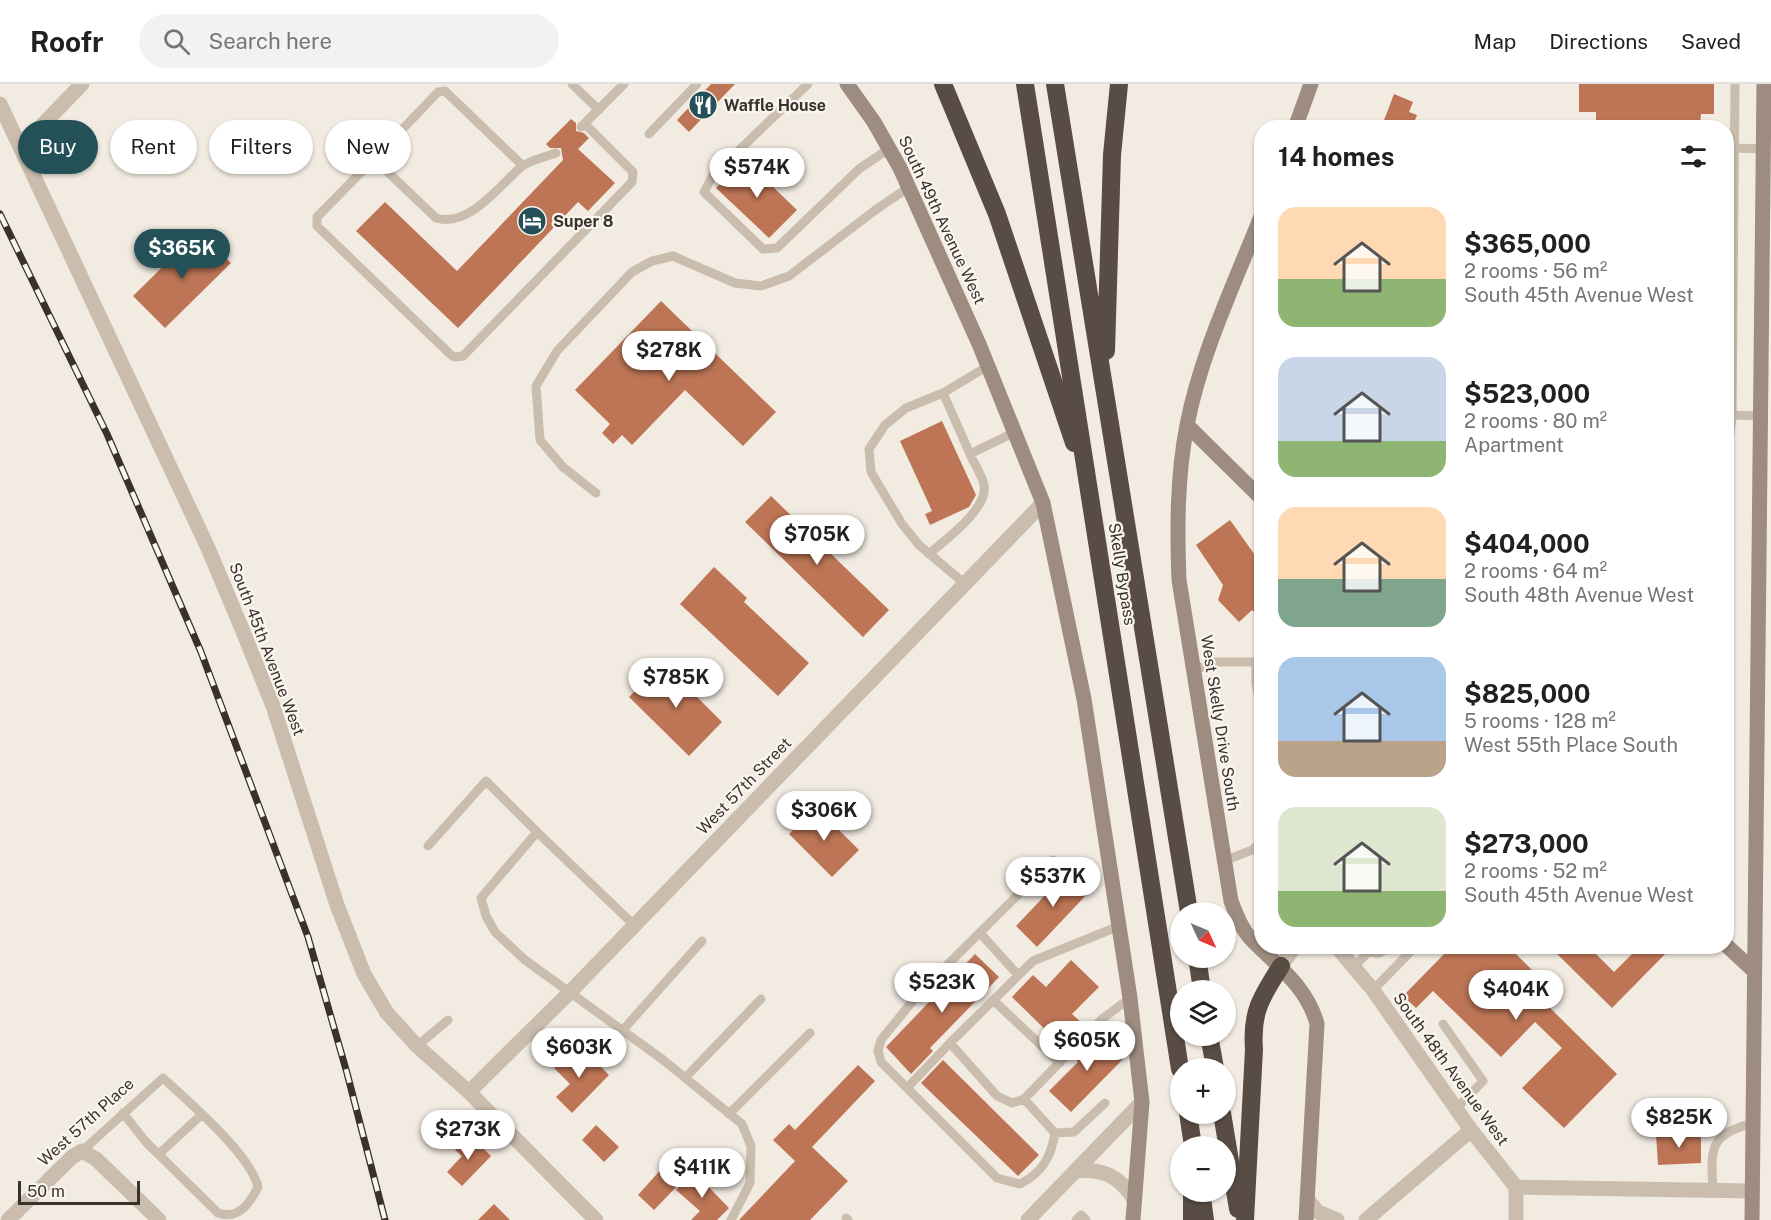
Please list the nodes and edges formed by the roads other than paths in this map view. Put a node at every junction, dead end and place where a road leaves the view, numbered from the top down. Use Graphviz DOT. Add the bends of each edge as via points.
graph roads {
  1 [pos="82,84"];
  2 [pos="572,84"];
  3 [pos="624,84"];
  4 [pos="697,84"];
  5 [pos="808,84"];
  6 [pos="847,84"];
  7 [pos="943,84"];
  8 [pos="1025,84"];
  9 [pos="1055,84"];
  10 [pos="1119,84"];
  11 [pos="1311,84"];
  12 [pos="1735,84"];
  13 [pos="1764,84"];
  14 [pos="0,104"];
  15 [pos="599,110"];
  16 [pos="47,120"];
  17 [pos="1298,120"];
  18 [pos="411,121"];
  19 [pos="650,134"];
  20 [pos="18,138"];
  21 [pos="890,148"];
  22 [pos="1734,148"];
  23 [pos="1763,149"];
  24 [pos="556,153"];
  25 [pos="523,166"];
  26 [pos="34,174"];
  27 [pos="359,174"];
  28 [pos="390,174"];
  29 [pos="909,187"];
  30 [pos="1254,235"];
  31 [pos="988,366"];
  32 [pos="943,393"];
  33 [pos="1105,394"];
  34 [pos="1734,415"];
  35 [pos="1760,416"];
  36 [pos="1187,424"];
  37 [pos="1015,432"];
  38 [pos="970,454"];
  39 [pos="1090,490"];
  40 [pos="1254,491"];
  41 [pos="596,493"];
  42 [pos="1043,503"];
  43 [pos="929,554"];
  44 [pos="965,584"];
  45 [pos="1254,663"];
  46 [pos="1194,670"];
  47 [pos="537,832"];
  48 [pos="428,846"];
  49 [pos="1254,848"];
  50 [pos="1053,860"];
  51 [pos="1224,861"];
  52 [pos="1187,902"];
  53 [pos="634,926"];
  54 [pos="1119,926"];
  55 [pos="980,933"];
  56 [pos="702,941"];
  57 [pos="1254,942"];
  58 [pos="1734,952"];
  59 [pos="1268,954"];
  60 [pos="1289,954"];
  61 [pos="1343,954"];
  62 [pos="1366,954"];
  63 [pos="1405,954"];
  64 [pos="1281,966"];
  65 [pos="1354,967"];
  66 [pos="1754,971"];
  67 [pos="1018,975"];
  68 [pos="1372,990"];
  69 [pos="571,991"];
  70 [pos="1130,998"];
  71 [pos="762,999"];
  72 [pos="993,1000"];
  73 [pos="448,1020"];
  74 [pos="1443,1024"];
  75 [pos="622,1031"];
  76 [pos="810,1033"];
  77 [pos="950,1043"];
  78 [pos="417,1046"];
  79 [pos="1178,1058"];
  80 [pos="1060,1063"];
  81 [pos="685,1078"];
  82 [pos="907,1088"];
  83 [pos="469,1092"];
  84 [pos="1024,1100"];
  85 [pos="1105,1102"];
  86 [pos="1142,1102"];
  87 [pos="1456,1109"];
  88 [pos="123,1113"];
  89 [pos="729,1114"];
  90 [pos="201,1115"];
  91 [pos="1753,1123"];
  92 [pos="1224,1124"];
  93 [pos="1471,1130"];
  94 [pos="1054,1133"];
  95 [pos="82,1151"];
  96 [pos="159,1154"];
  97 [pos="1075,1171"];
  98 [pos="1516,1187"];
  99 [pos="1713,1190"];
  100 [pos="1752,1191"];
  101 [pos="1134,1199"];
  102 [pos="1306,1199"];
  103 [pos="1192,1202"];
  104 [pos="1203,1202"];
  105 [pos="8,1220"];
  106 [pos="159,1220"];
  107 [pos="596,1220"];
  108 [pos="732,1220"];
  109 [pos="1028,1220"];
  110 [pos="1076,1220"];
  111 [pos="1086,1220"];
  112 [pos="1133,1220"];
  113 [pos="1192,1220"];
  114 [pos="1205,1220"];
  115 [pos="1240,1220"];
  116 [pos="1245,1220"];
  117 [pos="1306,1220"];
  118 [pos="1337,1220"];
  119 [pos="1366,1220"];
  120 [pos="1516,1220"];
  121 [pos="1752,1220"];
  1 -- 16 [label="street"];
  2 -- 15 [label="lane"];
  3 -- 15 [label="lane"];
  4 -- 19 [label="lane"];
  5 -- 21 [label="lane" via="713,175 704,192 763,249 777,248 859,169"];
  6 -- 21 [label="street, South 49th Avenue West"];
  7 -- 39 [label="highway" via="996,214"];
  8 -- 39 [label="highway, Skelly Bypass"];
  9 -- 33 [label="highway, Skelly Bypass"];
  10 -- 33 [label="highway" via="1112,155"];
  11 -- 17 [label="street"];
  12 -- 22 [label="lane"];
  13 -- 23 [label="street"];
  14 -- 20 [label="street, South 45th Avenue West"];
  15 -- 27 [label="lane" via="583,126 633,172 632,182 463,356 450,354 316,226 317,217"];
  18 -- 25 [label="lane" via="442,90 448,92"];
  21 -- 29 [label="street, South 49th Avenue West"];
  22 -- 23 [label="lane"];
  23 -- 35 [label="street"];
  24 -- 25 [label="lane"];
  25 -- 28 [label="lane" via="480,208 441,220"];
  26 -- 78 [label="street, South 45th Avenue West" via="242,628 273,706 337,905 364,974 387,1013"];
  29 -- 31 [label="street, South 49th Avenue West"];
  29 -- 41 [label="lane" via="789,276 761,286 735,283 673,256 632,272 557,351 536,386 540,440 563,467"];
  30 -- 36 [label="street, West Skelly Drive South" via="1202,371"];
  31 -- 32 [label="lane"];
  31 -- 37 [label="street"];
  32 -- 38 [label="lane"];
  32 -- 43 [label="lane" via="906,408 885,425 869,449 871,472 902,524"];
  33 -- 52 [label="highway, Skelly Bypass"];
  34 -- 35 [label="lane"];
  35 -- 66 [label="street"];
  36 -- 40 [label="street"];
  36 -- 46 [label="street, West Skelly Drive South" via="1180,479 1178,553"];
  37 -- 38 [label="lane"];
  37 -- 42 [label="street"];
  38 -- 43 [label="lane" via="985,486 983,495 976,511"];
  39 -- 79 [label="highway, Skelly Bypass"];
  42 -- 44 [label="street, West 57th Street"];
  42 -- 54 [label="street" via="1084,699"];
  43 -- 44 [label="lane"];
  44 -- 53 [label="street, West 57th Street"];
  45 -- 46 [label="lane" via="1216,662"];
  46 -- 51 [label="street, West Skelly Drive South"];
  47 -- 48 [label="lane" via="486,781"];
  47 -- 53 [label="lane"];
  47 -- 69 [label="lane" via="481,898 495,932 525,960"];
  49 -- 51 [label="lane"];
  50 -- 55 [label="lane"];
  51 -- 57 [label="street, West Skelly Drive South" via="1238,920"];
  53 -- 69 [label="street, West 57th Street"];
  54 -- 67 [label="lane" via="1033,961"];
  54 -- 70 [label="street"];
  55 -- 67 [label="lane"];
  55 -- 82 [label="lane" via="920,992 880,1040 881,1062"];
  56 -- 75 [label="lane"];
  58 -- 66 [label="street"];
  59 -- 64 [label="street, West Skelly Drive South"];
  60 -- 64 [label="street"];
  61 -- 65 [label="street, South 48th Avenue West"];
  62 -- 65 [label="lane"];
  63 -- 68 [label="lane"];
  64 -- 102 [label="street, West Skelly Drive South" via="1304,994 1317,1024"];
  64 -- 116 [label="highway" via="1257,1004 1252,1029"];
  65 -- 68 [label="street, South 48th Avenue West"];
  66 -- 91 [label="street"];
  67 -- 72 [label="lane"];
  68 -- 87 [label="street, South 48th Avenue West"];
  69 -- 75 [label="lane"];
  69 -- 83 [label="street, West 57th Street"];
  70 -- 80 [label="lane" via="1102,1019"];
  70 -- 86 [label="street"];
  71 -- 81 [label="lane"];
  72 -- 77 [label="lane"];
  72 -- 80 [label="lane"];
  73 -- 78 [label="lane"];
  74 -- 87 [label="lane" via="1483,1082"];
  75 -- 81 [label="lane"];
  76 -- 89 [label="lane"];
  77 -- 82 [label="lane"];
  77 -- 84 [label="lane" via="997,1096 1012,1103"];
  78 -- 83 [label="street, South 45th Avenue West"];
  80 -- 84 [label="lane"];
  81 -- 89 [label="lane"];
  82 -- 94 [label="lane" via="997,1178 1008,1182 1020,1184 1042,1169 1051,1153"];
  83 -- 107 [label="street, South 45th Avenue West"];
  84 -- 94 [label="lane"];
  85 -- 94 [label="lane" via="1074,1132"];
  86 -- 97 [label="street"];
  86 -- 101 [label="street"];
  87 -- 93 [label="street, South 48th Avenue West"];
  88 -- 90 [label="lane, West 57th Place" via="163,1078"];
  88 -- 95 [label="lane, West 57th Place"];
  88 -- 96 [label="lane"];
  89 -- 108 [label="lane" via="742,1124 751,1146 750,1183"];
  90 -- 96 [label="lane"];
  90 -- 96 [label="lane" via="256,1176 258,1187 252,1200 237,1215 227,1217 218,1213"];
  91 -- 99 [label="lane" via="1730,1129 1716,1142 1711,1160"];
  91 -- 100 [label="street"];
  92 -- 115 [label="highway"];
  93 -- 98 [label="street, South 48th Avenue West"];
  93 -- 119 [label="street"];
  95 -- 105 [label="street, West 57th Place"];
  95 -- 106 [label="street" via="96,1159"];
  97 -- 101 [label="street" via="1108,1173"];
  97 -- 109 [label="street"];
  98 -- 99 [label="street"];
  98 -- 120 [label="street"];
  99 -- 100 [label="street"];
  100 -- 121 [label="street"];
  101 -- 112 [label="street"];
  102 -- 117 [label="street, West Skelly Drive South"];
  102 -- 118 [label="street" via="1318,1212"];
  103 -- 113 [label="highway"];
  104 -- 114 [label="highway"];
  110 -- 111 [label="lane" via="1081,1215"];
}
